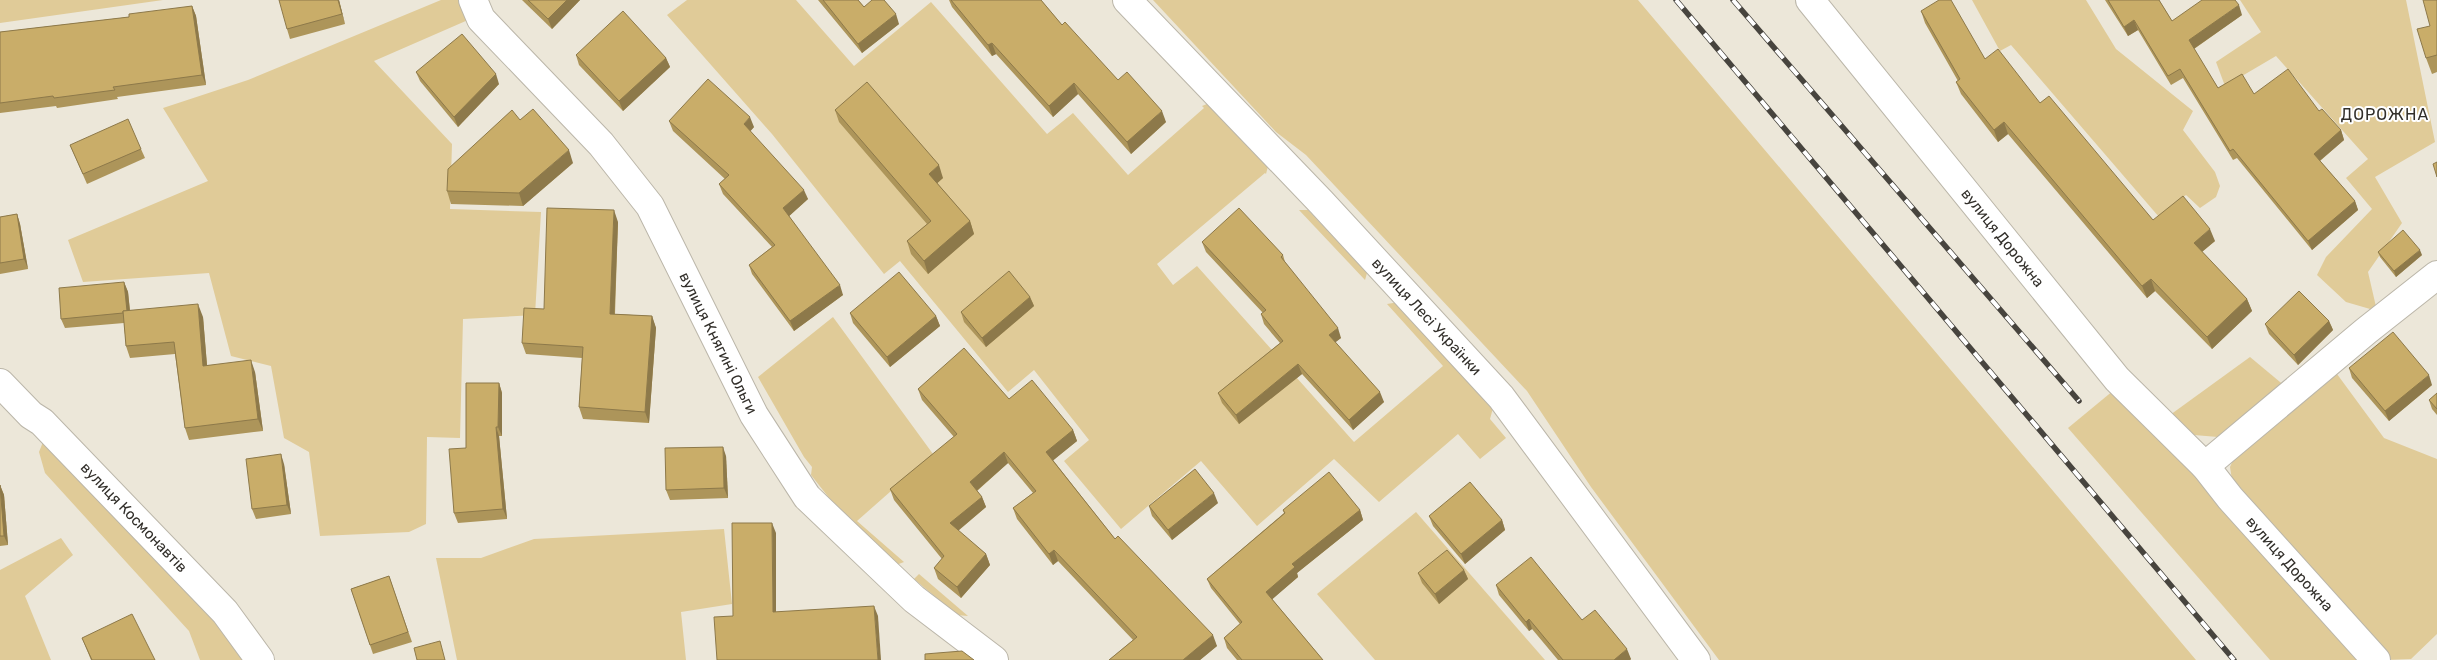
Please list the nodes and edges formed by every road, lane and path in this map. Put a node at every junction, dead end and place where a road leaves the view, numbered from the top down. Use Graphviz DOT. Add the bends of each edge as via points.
graph roads {
  1 [pos="473,0"];
  2 [pos="1127,0"];
  3 [pos="1810,0"];
  4 [pos="2437,274"];
  5 [pos="0,383"];
  6 [pos="2205,466"];
  7 [pos="260,660"];
  8 [pos="994,660"];
  9 [pos="1696,660"];
  10 [pos="2376,660"];
  1 -- 8 [label="street, вулиця Княгині Ольги" via="481,19 601,144 650,206 754,415 807,497 914,599"];
  2 -- 9 [label="street, вулиця Лесі Українки" via="1321,202 1501,397"];
  3 -- 6 [label="street, вулиця Дорожна" via="2117,379"];
  4 -- 6 [label="street"];
  5 -- 7 [label="street, вулиця Космонавтів" via="42,422 225,612"];
  6 -- 10 [label="street, вулиця Дорожна"];
}
